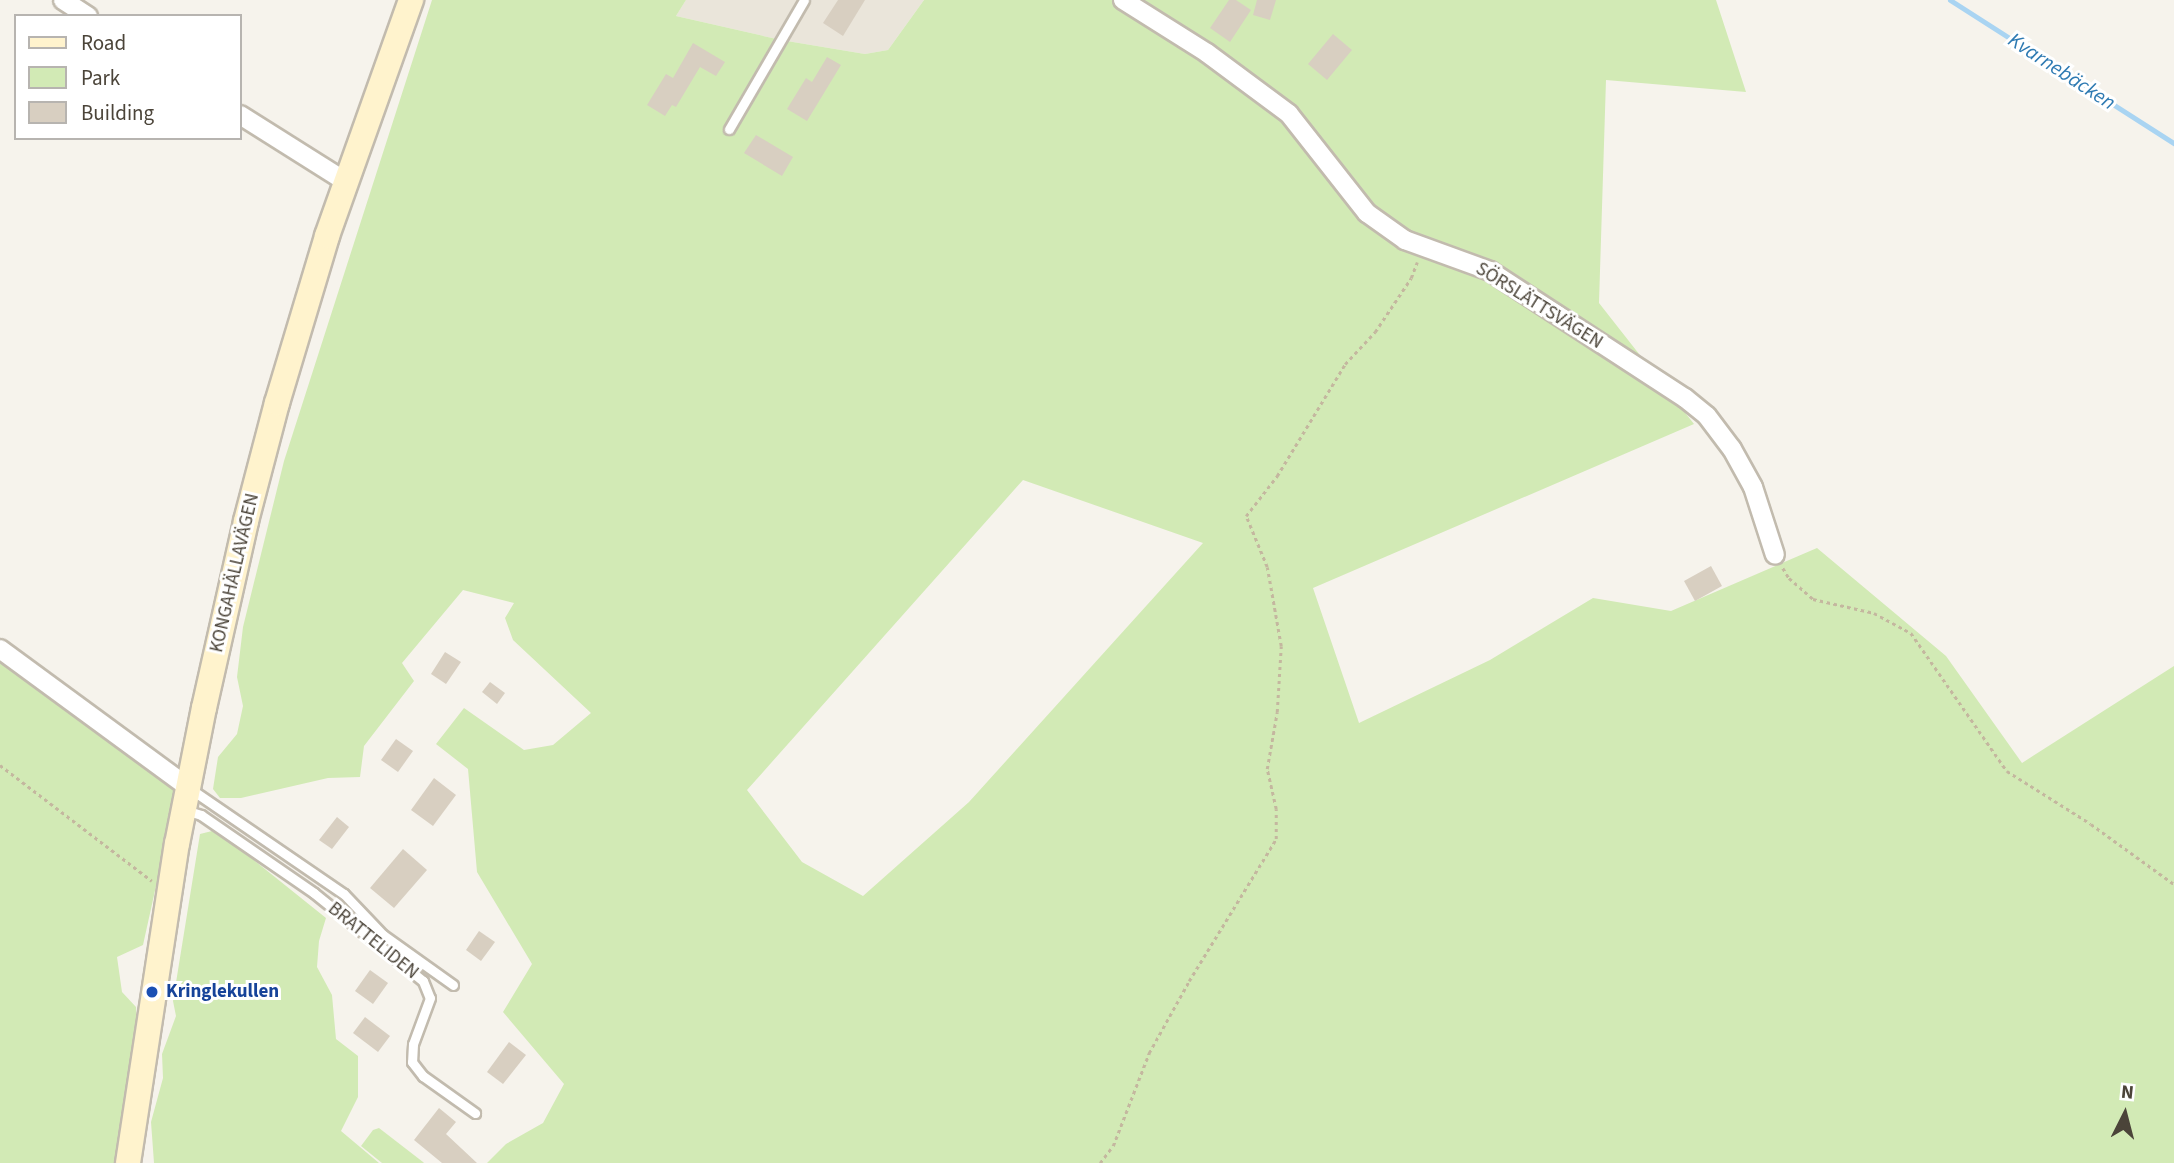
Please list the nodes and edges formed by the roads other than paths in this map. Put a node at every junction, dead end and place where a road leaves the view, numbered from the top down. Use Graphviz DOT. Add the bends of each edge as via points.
graph roads {
  1 [pos="63,0"];
  2 [pos="411,0"];
  3 [pos="804,0"];
  4 [pos="1123,0"];
  5 [pos="85,14"];
  6 [pos="242,116"];
  7 [pos="729,129"];
  8 [pos="345,181"];
  9 [pos="1775,555"];
  10 [pos="0,649"];
  11 [pos="186,798"];
  12 [pos="453,985"];
  13 [pos="475,1113"];
  14 [pos="128,1163"];
  1 -- 5 [label="street"];
  2 -- 8 [label="main road, KONGAHÄLLAVÄGEN"];
  3 -- 7 [label="lane"];
  4 -- 9 [label="street, SÖRSLÄTTSVÄGEN" via="1207,53 1289,114 1367,213 1405,240 1490,271 1707,416 1753,487"];
  6 -- 8 [label="street"];
  8 -- 11 [label="main road, KONGAHÄLLAVÄGEN" via="277,403 225,612"];
  10 -- 11 [label="street"];
  11 -- 12 [label="lane, BRATTELIDEN" via="344,894 383,935"];
  11 -- 13 [label="lane, BRATTELIDEN" via="201,815 314,893 423,981 430,998 413,1044 412,1062 423,1076"];
  11 -- 14 [label="main road, KONGAHÄLLAVÄGEN"];
}
